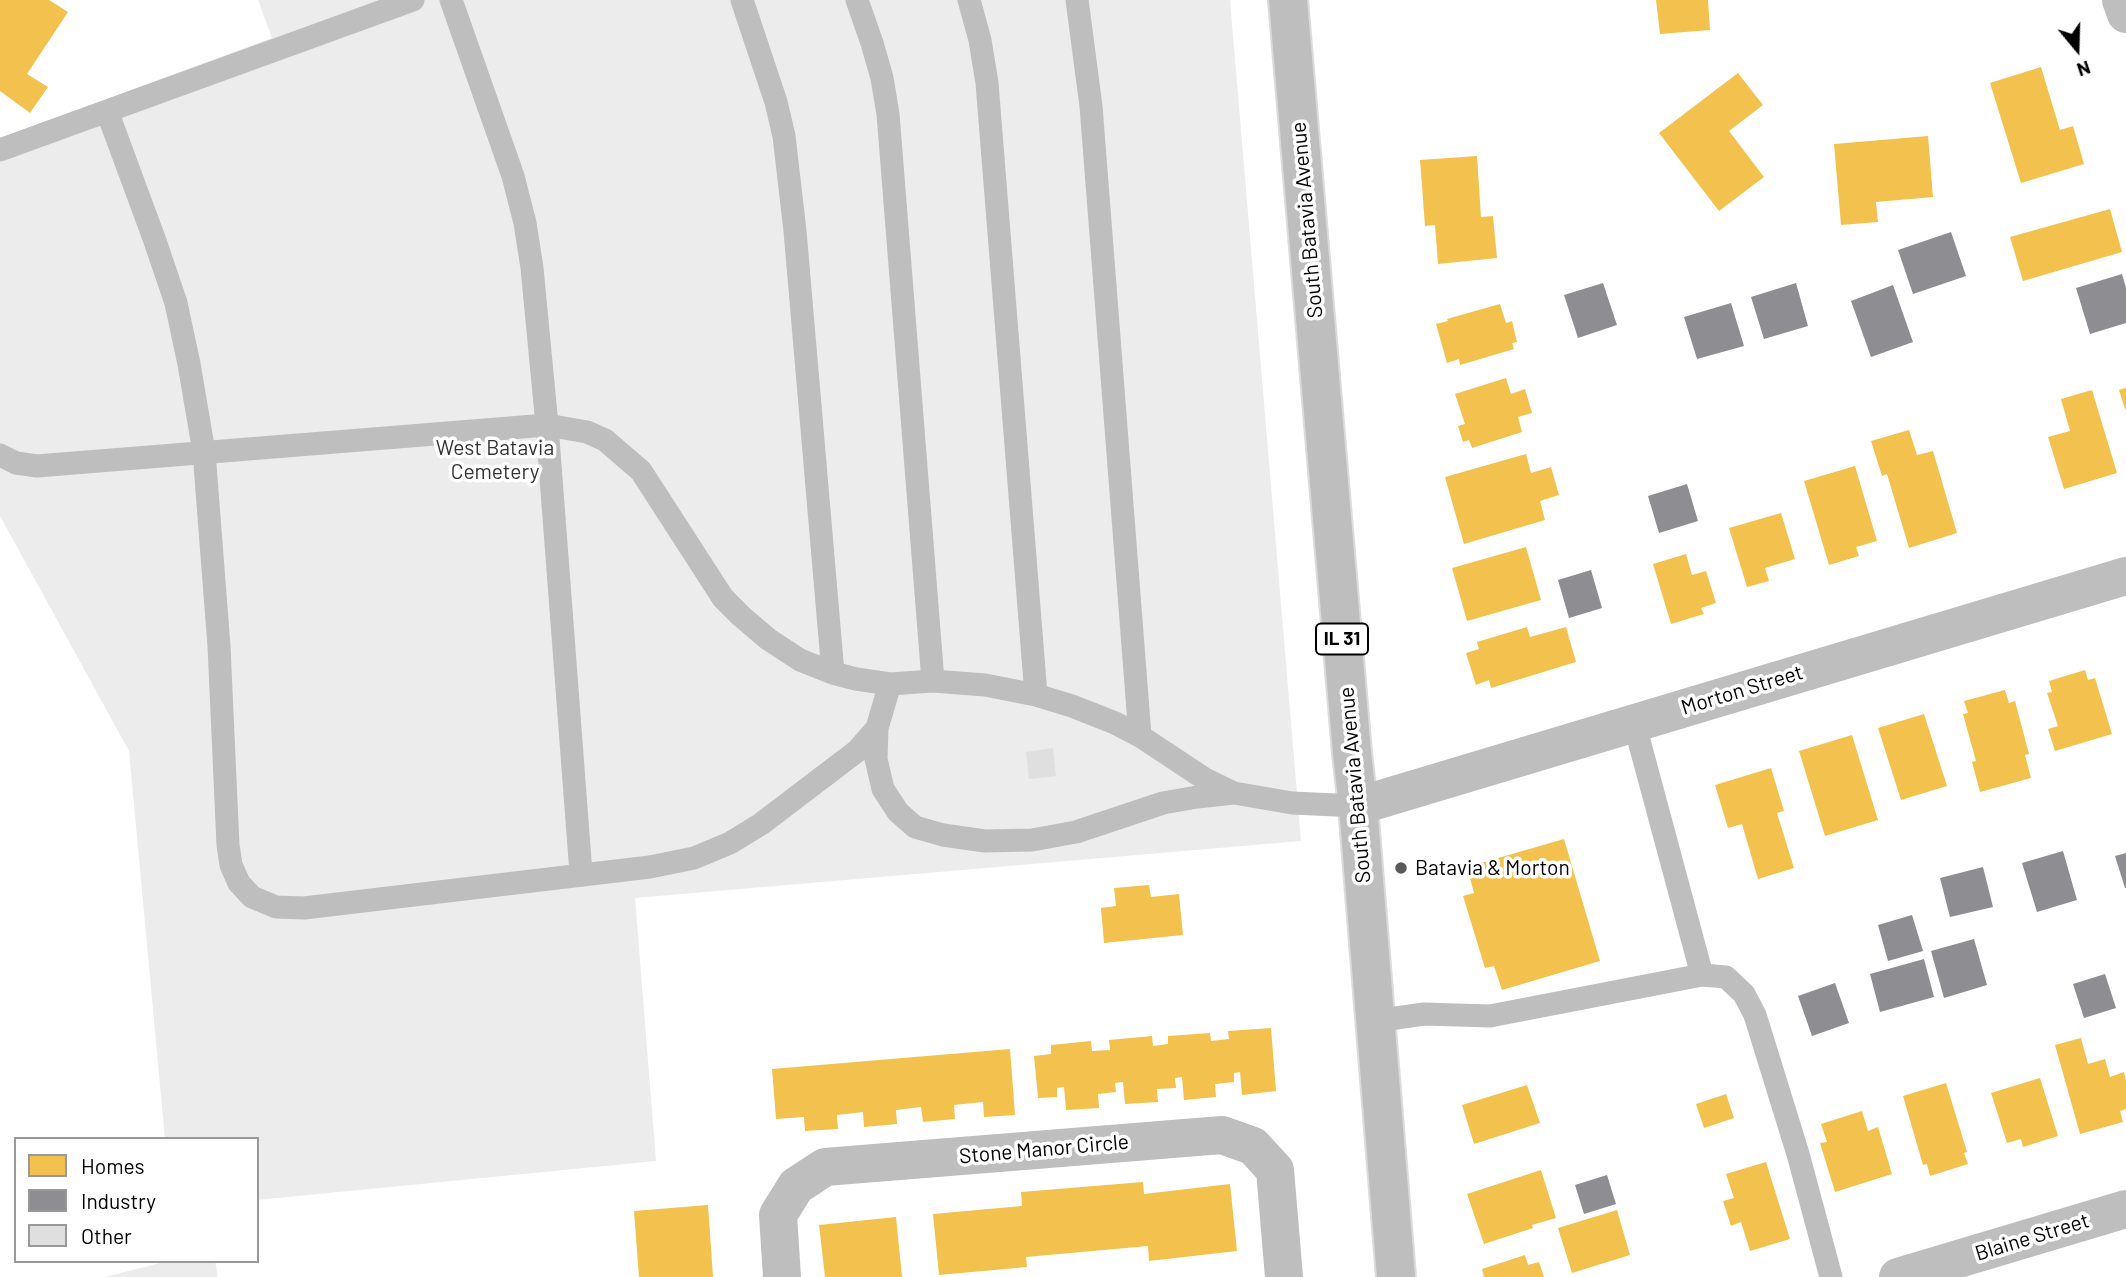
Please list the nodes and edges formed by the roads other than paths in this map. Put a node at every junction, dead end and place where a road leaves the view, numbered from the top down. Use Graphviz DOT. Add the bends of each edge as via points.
graph roads {
  1 [pos="413,0"];
  2 [pos="451,0"];
  3 [pos="742,0"];
  4 [pos="857,0"];
  5 [pos="969,0"];
  6 [pos="1077,0"];
  7 [pos="1288,0"];
  8 [pos="2121,0"];
  9 [pos="2126,14"];
  10 [pos="107,111"];
  11 [pos="0,150"];
  12 [pos="547,425"];
  13 [pos="204,452"];
  14 [pos="0,455"];
  15 [pos="2126,576"];
  16 [pos="833,673"];
  17 [pos="933,681"];
  18 [pos="890,684"];
  19 [pos="1036,695"];
  20 [pos="1634,722"];
  21 [pos="877,728"];
  22 [pos="1140,736"];
  23 [pos="1234,793"];
  24 [pos="1358,806"];
  25 [pos="581,873"];
  26 [pos="1702,975"];
  27 [pos="1375,1021"];
  28 [pos="2126,1209"];
  29 [pos="782,1277"];
  30 [pos="1283,1277"];
  31 [pos="1396,1277"];
  32 [pos="1831,1277"];
  33 [pos="1898,1277"];
  1 -- 10 [label="lane"];
  2 -- 12 [label="lane" via="525,223"];
  3 -- 16 [label="lane" via="776,102 786,150"];
  4 -- 17 [label="lane" via="873,43 888,114"];
  5 -- 19 [label="lane" via="987,83"];
  6 -- 22 [label="lane" via="1091,106"];
  7 -- 24 [label="street, South Batavia Avenue / IL 31"];
  8 -- 9 [label="street"];
  10 -- 11 [label="lane"];
  10 -- 13 [label="lane" via="176,303"];
  12 -- 13 [label="lane"];
  12 -- 16 [label="lane" via="587,432 624,455 640,471 723,598 768,639 800,660"];
  12 -- 25 [label="lane"];
  13 -- 14 [label="lane" via="37,466"];
  13 -- 25 [label="lane" via="228,845 239,883 252,897 276,907 304,908"];
  15 -- 20 [label="street, Morton Street"];
  16 -- 18 [label="lane"];
  17 -- 18 [label="lane"];
  17 -- 19 [label="lane"];
  18 -- 21 [label="lane"];
  19 -- 22 [label="lane"];
  20 -- 24 [label="street, Morton Street"];
  20 -- 26 [label="lane"];
  21 -- 23 [label="lane" via="876,759 883,789 915,827 943,835 985,841 1031,840 1076,832 1163,803"];
  21 -- 25 [label="lane" via="832,772 730,843 694,858 650,867"];
  22 -- 23 [label="lane"];
  23 -- 24 [label="lane" via="1292,803"];
  24 -- 27 [label="street, South Batavia Avenue / IL 31"];
  26 -- 27 [label="lane" via="1490,1016 1424,1014"];
  26 -- 32 [label="lane" via="1726,977 1744,993 1755,1015"];
  27 -- 31 [label="street, South Batavia Avenue / IL 31"];
  28 -- 33 [label="street, Blaine Street"];
  29 -- 30 [label="street, Stone Manor Circle" via="778,1215 796,1186 825,1167 1222,1135 1253,1146 1275,1170"];
}
